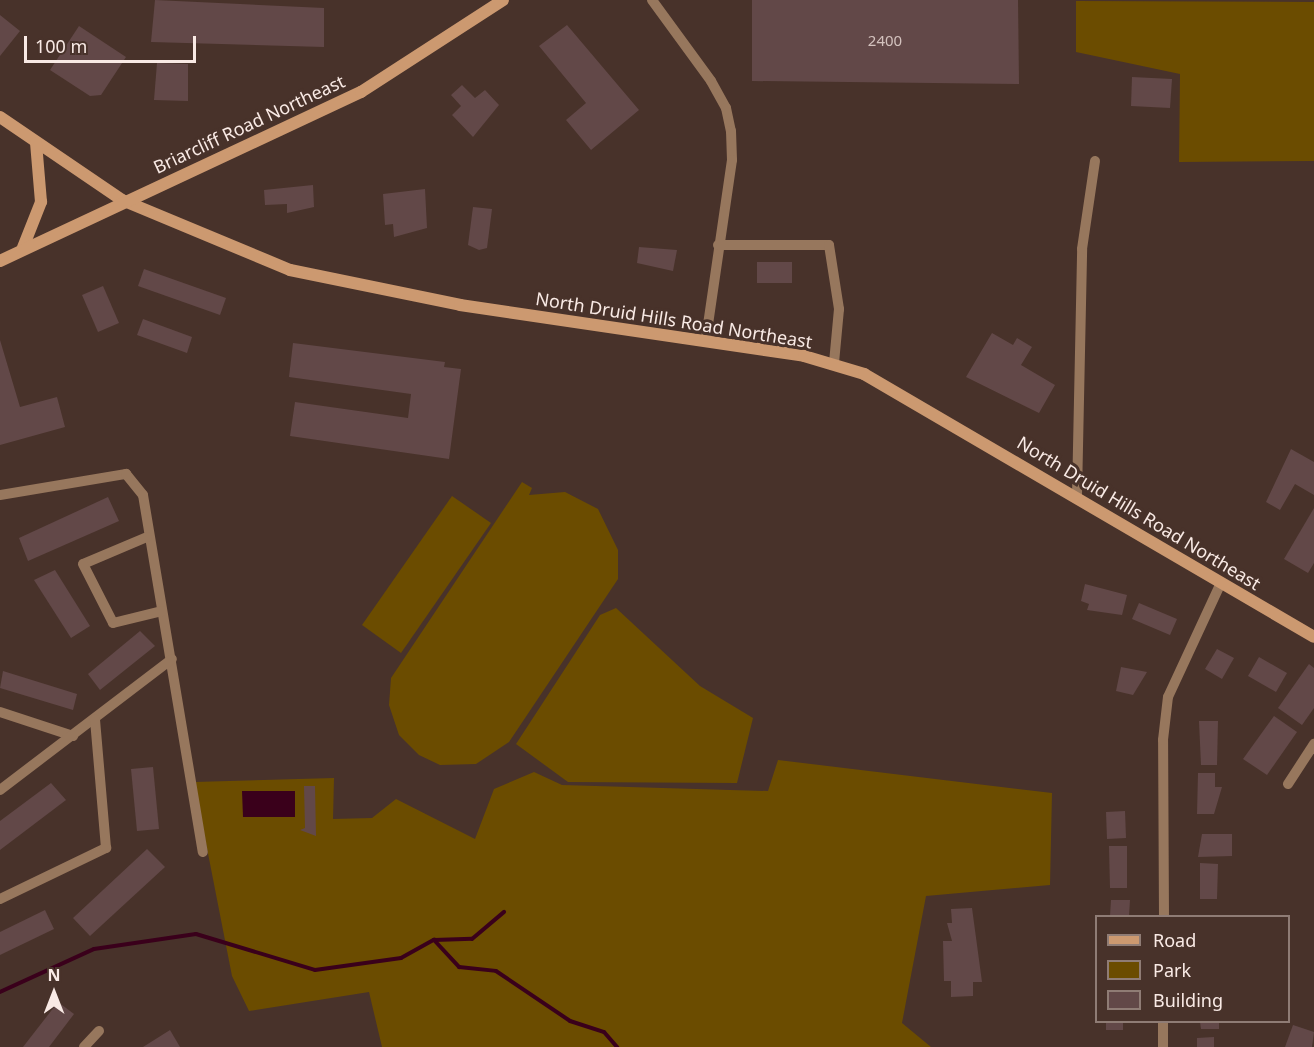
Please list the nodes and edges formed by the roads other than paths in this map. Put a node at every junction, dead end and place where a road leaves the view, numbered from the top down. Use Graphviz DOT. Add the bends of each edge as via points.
graph roads {
  1 [pos="503,0"];
  2 [pos="652,0"];
  3 [pos="0,117"];
  4 [pos="36,143"];
  5 [pos="1095,161"];
  6 [pos="122,200"];
  7 [pos="718,245"];
  8 [pos="21,250"];
  9 [pos="0,261"];
  10 [pos="706,339"];
  11 [pos="834,363"];
  12 [pos="0,495"];
  13 [pos="1077,495"];
  14 [pos="147,537"];
  15 [pos="1221,583"];
  16 [pos="162,611"];
  17 [pos="1314,637"];
  18 [pos="172,659"];
  19 [pos="0,712"];
  20 [pos="95,719"];
  21 [pos="73,736"];
  22 [pos="1314,744"];
  23 [pos="1288,784"];
  24 [pos="0,790"];
  25 [pos="203,852"];
  26 [pos="0,899"];
  27 [pos="1164,915"];
  28 [pos="1163,1023"];
  29 [pos="99,1031"];
  30 [pos="84,1047"];
  31 [pos="1163,1047"];
  1 -- 6 [label="main road, Briarcliff Road Northeast" via="385,79"];
  2 -- 7 [label="street" via="726,108 732,160"];
  3 -- 4 [label="main road, North Druid Hills Road Northeast"];
  4 -- 6 [label="main road, North Druid Hills Road Northeast"];
  4 -- 8 [label="main road" via="41,202"];
  5 -- 13 [label="street" via="1082,249"];
  6 -- 8 [label="main road, Briarcliff Road Northeast"];
  6 -- 10 [label="main road, North Druid Hills Road Northeast" via="290,270 460,305"];
  7 -- 10 [label="street"];
  7 -- 11 [label="street" via="829,246 839,309"];
  8 -- 9 [label="main road, Briarcliff Road Northeast"];
  10 -- 11 [label="main road, North Druid Hills Road Northeast"];
  11 -- 13 [label="main road, North Druid Hills Road Northeast" via="864,374"];
  12 -- 14 [label="street" via="126,474 143,495"];
  13 -- 15 [label="main road, North Druid Hills Road Northeast"];
  14 -- 16 [label="street"];
  14 -- 16 [label="street" via="83,564 113,623"];
  15 -- 17 [label="main road, North Druid Hills Road Northeast"];
  15 -- 27 [label="street" via="1168,697 1162,740"];
  16 -- 18 [label="street"];
  18 -- 20 [label="street"];
  18 -- 25 [label="street"];
  19 -- 21 [label="street"];
  20 -- 21 [label="street"];
  20 -- 26 [label="street" via="106,848"];
  21 -- 24 [label="street"];
  22 -- 23 [label="street"];
  28 -- 31 [label="street"];
  29 -- 30 [label="street"];
}
